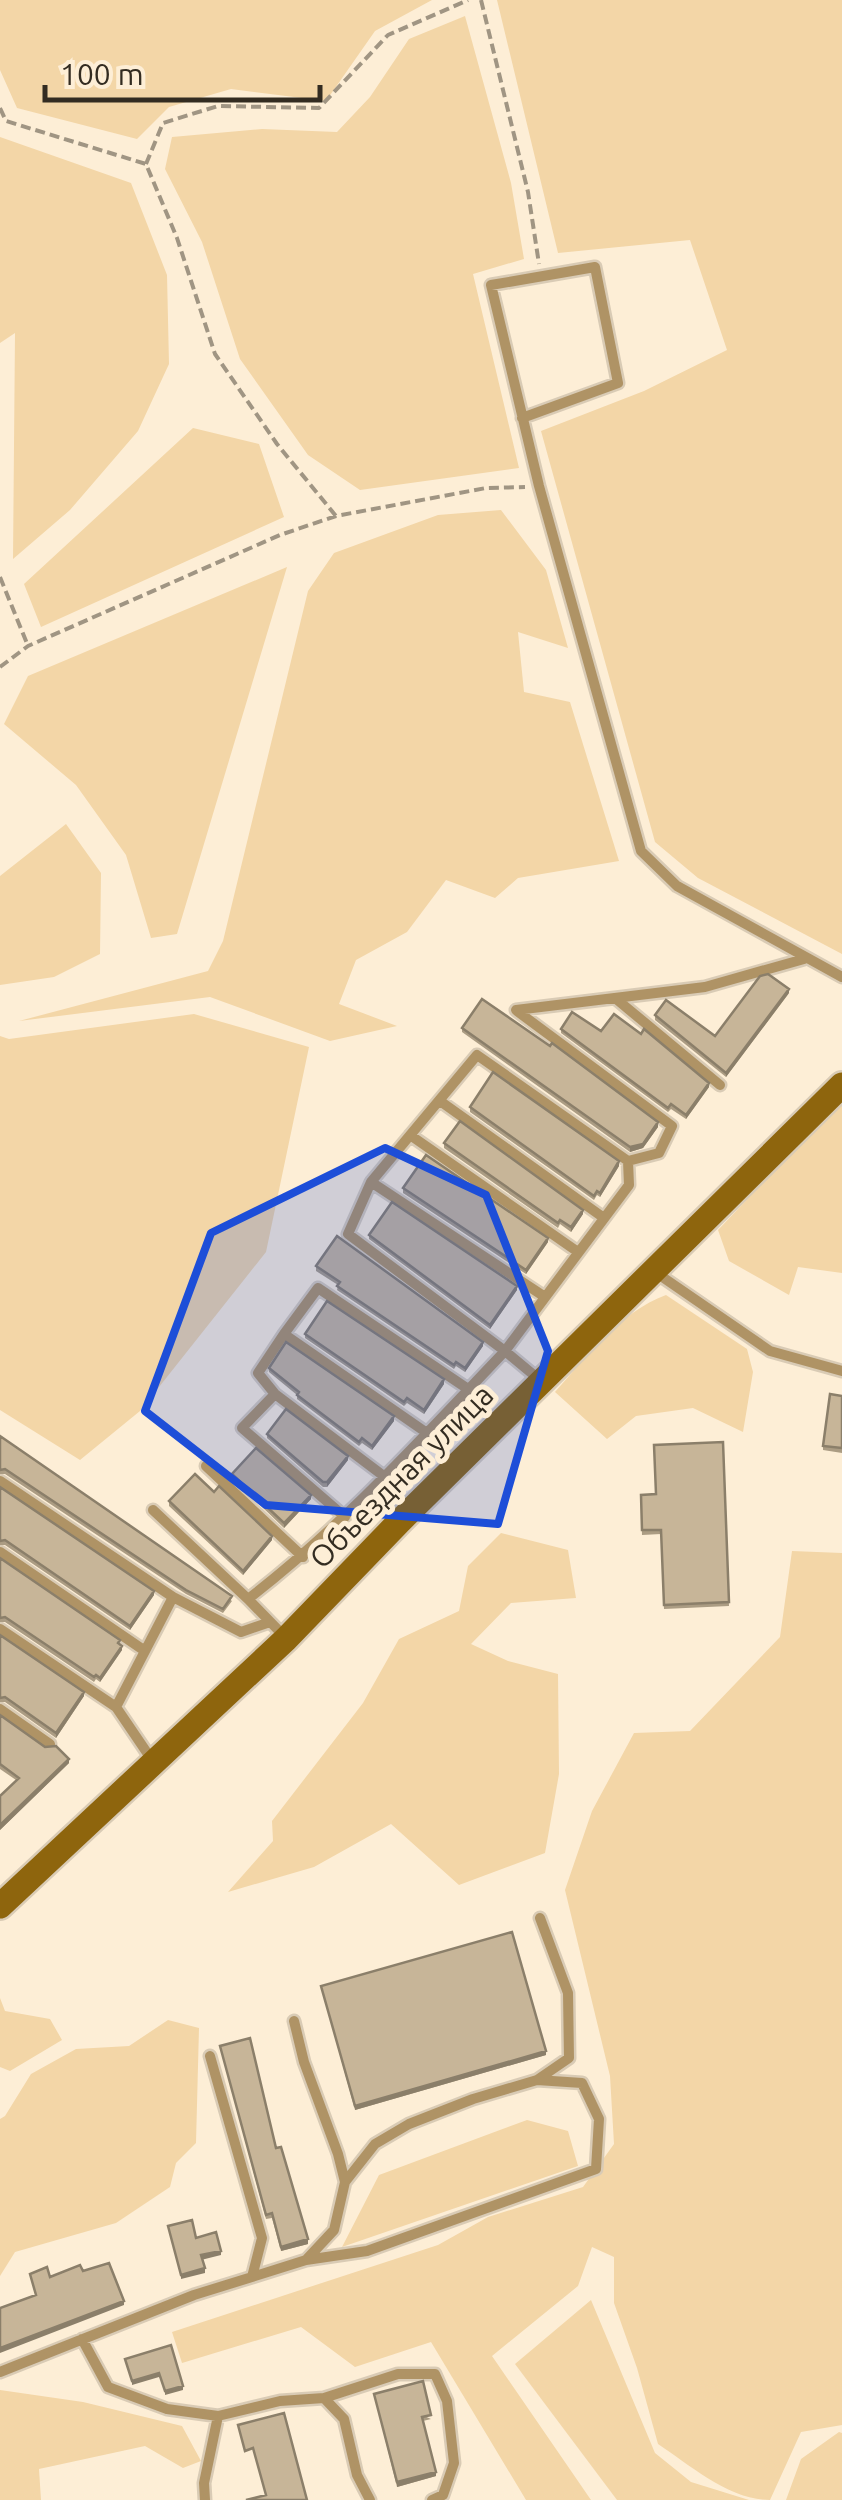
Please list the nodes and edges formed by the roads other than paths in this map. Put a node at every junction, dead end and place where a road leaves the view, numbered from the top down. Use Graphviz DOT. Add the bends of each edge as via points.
graph roads {
  1 [pos="522,418"];
  2 [pos="804,959"];
  3 [pos="842,978"];
  4 [pos="616,998"];
  5 [pos="720,1086"];
  6 [pos="842,1086"];
  7 [pos="440,1100"];
  8 [pos="410,1135"];
  9 [pos="628,1161"];
  10 [pos="372,1182"];
  11 [pos="604,1218"];
  12 [pos="578,1252"];
  13 [pos="654,1272"];
  14 [pos="545,1297"];
  15 [pos="284,1334"];
  16 [pos="504,1351"];
  17 [pos="842,1371"];
  18 [pos="542,1382"];
  19 [pos="468,1389"];
  20 [pos="275,1394"];
  21 [pos="427,1433"];
  22 [pos="206,1466"];
  23 [pos="385,1477"];
  24 [pos="0,1481"];
  25 [pos="153,1510"];
  26 [pos="344,1517"];
  27 [pos="0,1552"];
  28 [pos="303,1557"];
  29 [pos="172,1597"];
  30 [pos="248,1600"];
  31 [pos="0,1629"];
  32 [pos="278,1631"];
  33 [pos="145,1651"];
  34 [pos="116,1707"];
  35 [pos="0,1709"];
  36 [pos="50,1744"];
  37 [pos="154,1764"];
  38 [pos="0,1906"];
  39 [pos="540,1918"];
  40 [pos="294,2021"];
  41 [pos="210,2056"];
  42 [pos="537,2080"];
  43 [pos="345,2182"];
  44 [pos="306,2260"];
  45 [pos="252,2277"];
  46 [pos="82,2340"];
  47 [pos="0,2372"];
  48 [pos="324,2398"];
  49 [pos="218,2416"];
  50 [pos="205,2500"];
  51 [pos="370,2500"];
  52 [pos="432,2500"];
  1 -- 1 [label="lane" via="491,285 595,267 618,382"];
  1 -- 2 [label="lane" via="640,851 677,886"];
  2 -- 3 [label="lane"];
  2 -- 4 [label="lane" via="705,987"];
  4 -- 5 [label="lane"];
  4 -- 9 [label="lane" via="516,1010 672,1126 659,1154"];
  6 -- 13 [label="main road, Объездная улица"];
  7 -- 8 [label="lane"];
  7 -- 9 [label="lane" via="477,1055"];
  7 -- 11 [label="lane"];
  8 -- 10 [label="lane"];
  8 -- 12 [label="lane"];
  9 -- 11 [label="lane" via="629,1184"];
  10 -- 14 [label="lane"];
  10 -- 16 [label="lane" via="348,1234"];
  11 -- 12 [label="lane"];
  12 -- 14 [label="lane"];
  13 -- 17 [label="lane" via="770,1351"];
  13 -- 18 [label="main road, Объездная улица"];
  14 -- 16 [label="lane"];
  15 -- 19 [label="lane" via="318,1288"];
  15 -- 20 [label="lane" via="258,1372"];
  15 -- 21 [label="lane"];
  16 -- 18 [label="lane"];
  16 -- 19 [label="lane"];
  18 -- 32 [label="main road, Объездная улица"];
  19 -- 21 [label="lane"];
  20 -- 23 [label="lane"];
  20 -- 26 [label="lane" via="242,1428"];
  21 -- 23 [label="lane"];
  22 -- 28 [label="lane"];
  23 -- 26 [label="lane"];
  24 -- 29 [label="lane"];
  25 -- 30 [label="lane"];
  26 -- 28 [label="lane"];
  27 -- 33 [label="lane"];
  28 -- 30 [label="lane"];
  29 -- 32 [label="lane" via="242,1632"];
  29 -- 33 [label="lane"];
  30 -- 32 [label="lane"];
  31 -- 34 [label="lane"];
  32 -- 37 [label="main road, Объездная улица"];
  33 -- 34 [label="lane"];
  34 -- 37 [label="lane"];
  35 -- 36 [label="lane"];
  37 -- 38 [label="main road, Объездная улица"];
  39 -- 42 [label="lane" via="568,1993 569,2058"];
  40 -- 43 [label="lane"];
  41 -- 45 [label="lane" via="262,2238"];
  42 -- 43 [label="lane" via="410,2124 375,2144"];
  42 -- 44 [label="lane" via="582,2084 599,2120 596,2169 368,2251"];
  43 -- 44 [label="lane" via="334,2230"];
  44 -- 45 [label="lane"];
  45 -- 46 [label="lane"];
  46 -- 47 [label="lane"];
  46 -- 49 [label="lane" via="108,2388 167,2409"];
  48 -- 49 [label="lane"];
  48 -- 51 [label="lane" via="344,2419"];
  48 -- 52 [label="lane" via="398,2374 435,2374 448,2401 454,2463 443,2494"];
  49 -- 50 [label="lane"];
}
